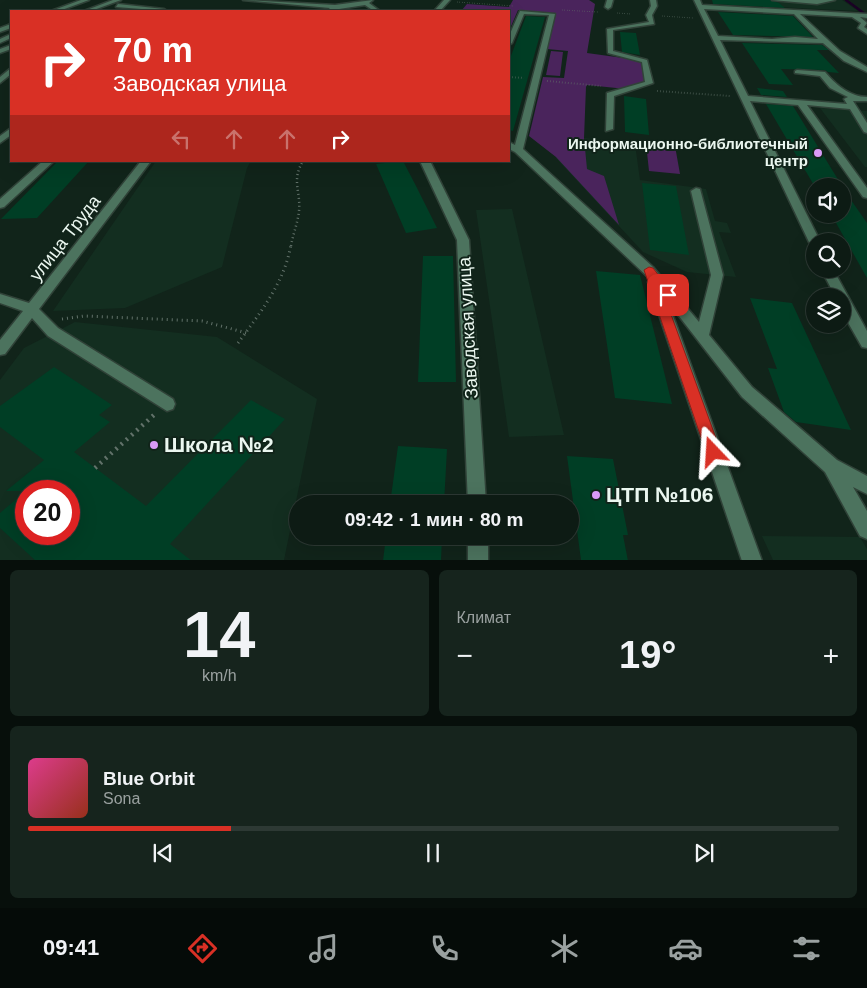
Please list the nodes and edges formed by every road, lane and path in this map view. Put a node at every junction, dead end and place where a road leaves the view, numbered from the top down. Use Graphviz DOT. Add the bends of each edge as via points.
graph roads {
  1 [pos="86,0"];
  2 [pos="108,0"];
  3 [pos="246,0"];
  4 [pos="610,0"];
  5 [pos="653,0"];
  6 [pos="738,0"];
  7 [pos="775,0"];
  8 [pos="832,0"];
  9 [pos="368,1"];
  10 [pos="117,3"];
  11 [pos="699,4"];
  12 [pos="335,7"];
  13 [pos="608,7"];
  14 [pos="744,9"];
  15 [pos="57,10"];
  16 [pos="91,10"];
  17 [pos="106,10"];
  18 [pos="158,10"];
  19 [pos="330,10"];
  20 [pos="795,12"];
  21 [pos="614,13"];
  22 [pos="626,14"];
  23 [pos="853,15"];
  24 [pos="867,16"];
  25 [pos="670,17"];
  26 [pos="694,18"];
  27 [pos="867,32"];
  28 [pos="716,38"];
  29 [pos="510,41"];
  30 [pos="825,41"];
  31 [pos="867,70"];
  32 [pos="10,71"];
  33 [pos="797,72"];
  34 [pos="510,77"];
  35 [pos="515,77"];
  36 [pos="537,80"];
  37 [pos="0,81"];
  38 [pos="587,85"];
  39 [pos="682,92"];
  40 [pos="734,96"];
  41 [pos="746,98"];
  42 [pos="863,99"];
  43 [pos="801,103"];
  44 [pos="853,107"];
  45 [pos="609,129"];
  46 [pos="867,130"];
  47 [pos="10,132"];
  48 [pos="0,140"];
  49 [pos="513,147"];
  50 [pos="48,162"];
  51 [pos="145,162"];
  52 [pos="302,162"];
  53 [pos="425,162"];
  54 [pos="696,191"];
  55 [pos="867,195"];
  56 [pos="0,205"];
  57 [pos="811,233"];
  58 [pos="649,270"];
  59 [pos="0,298"];
  60 [pos="32,309"];
  61 [pos="851,314"];
  62 [pos="43,321"];
  63 [pos="247,333"];
  64 [pos="702,337"];
  65 [pos="238,343"];
  66 [pos="867,343"];
  67 [pos="0,350"];
  68 [pos="167,404"];
  69 [pos="831,466"];
  70 [pos="95,468"];
  71 [pos="867,485"];
  72 [pos="477,495"];
  73 [pos="867,529"];
  74 [pos="478,545"];
  75 [pos="478,560"];
  76 [pos="752,560"];
  1 -- 15 [label="street"];
  2 -- 10 [label="street"];
  3 -- 12 [label="street"];
  4 -- 13 [label="street"];
  5 -- 45 [label="street" via="654,6 649,15 652,23 610,29 610,52 645,61 649,83 610,95"];
  6 -- 14 [label="street"];
  7 -- 8 [label="street"];
  9 -- 12 [label="street"];
  10 -- 16 [label="street"];
  10 -- 17 [label="street"];
  10 -- 18 [label="street"];
  11 -- 14 [label="street"];
  11 -- 28 [label="street"];
  12 -- 19 [label="street"];
  14 -- 20 [label="street"];
  20 -- 23 [label="street"];
  20 -- 30 [label="street"];
  21 -- 22 [label="path"];
  23 -- 24 [label="street"];
  23 -- 27 [label="street" via="864,23 860,27"];
  25 -- 26 [label="path"];
  28 -- 30 [label="street"];
  28 -- 41 [label="street"];
  29 -- 36 [label="street" via="522,12 552,14"];
  30 -- 31 [label="street" via="850,62"];
  32 -- 37 [label="street"];
  33 -- 42 [label="street" via="822,74 833,86"];
  34 -- 35 [label="path"];
  36 -- 38 [label="path"];
  36 -- 49 [label="street"];
  39 -- 40 [label="path"];
  41 -- 43 [label="street"];
  41 -- 57 [label="street"];
  42 -- 44 [label="street" via="848,99"];
  43 -- 44 [label="street"];
  43 -- 55 [label="street"];
  44 -- 46 [label="street"];
  47 -- 48 [label="street"];
  49 -- 58 [label="street"];
  50 -- 56 [label="street"];
  51 -- 60 [label="street, улица Труда"];
  52 -- 63 [label="path" via="297,171 296,189 300,210 288,262"];
  53 -- 72 [label="street, Заводская улица" via="463,240"];
  54 -- 64 [label="street" via="717,275"];
  58 -- 64 [label="street"];
  58 -- 76 [label="street"];
  59 -- 60 [label="street, улица Труда"];
  60 -- 62 [label="street"];
  60 -- 67 [label="street"];
  61 -- 66 [label="street"];
  62 -- 63 [label="path" via="84,316 202,321"];
  62 -- 68 [label="street" via="53,332"];
  63 -- 65 [label="path"];
  64 -- 69 [label="street" via="747,392"];
  68 -- 70 [label="path"];
  69 -- 71 [label="street"];
  69 -- 73 [label="street"];
  74 -- 75 [label="street"];
}
